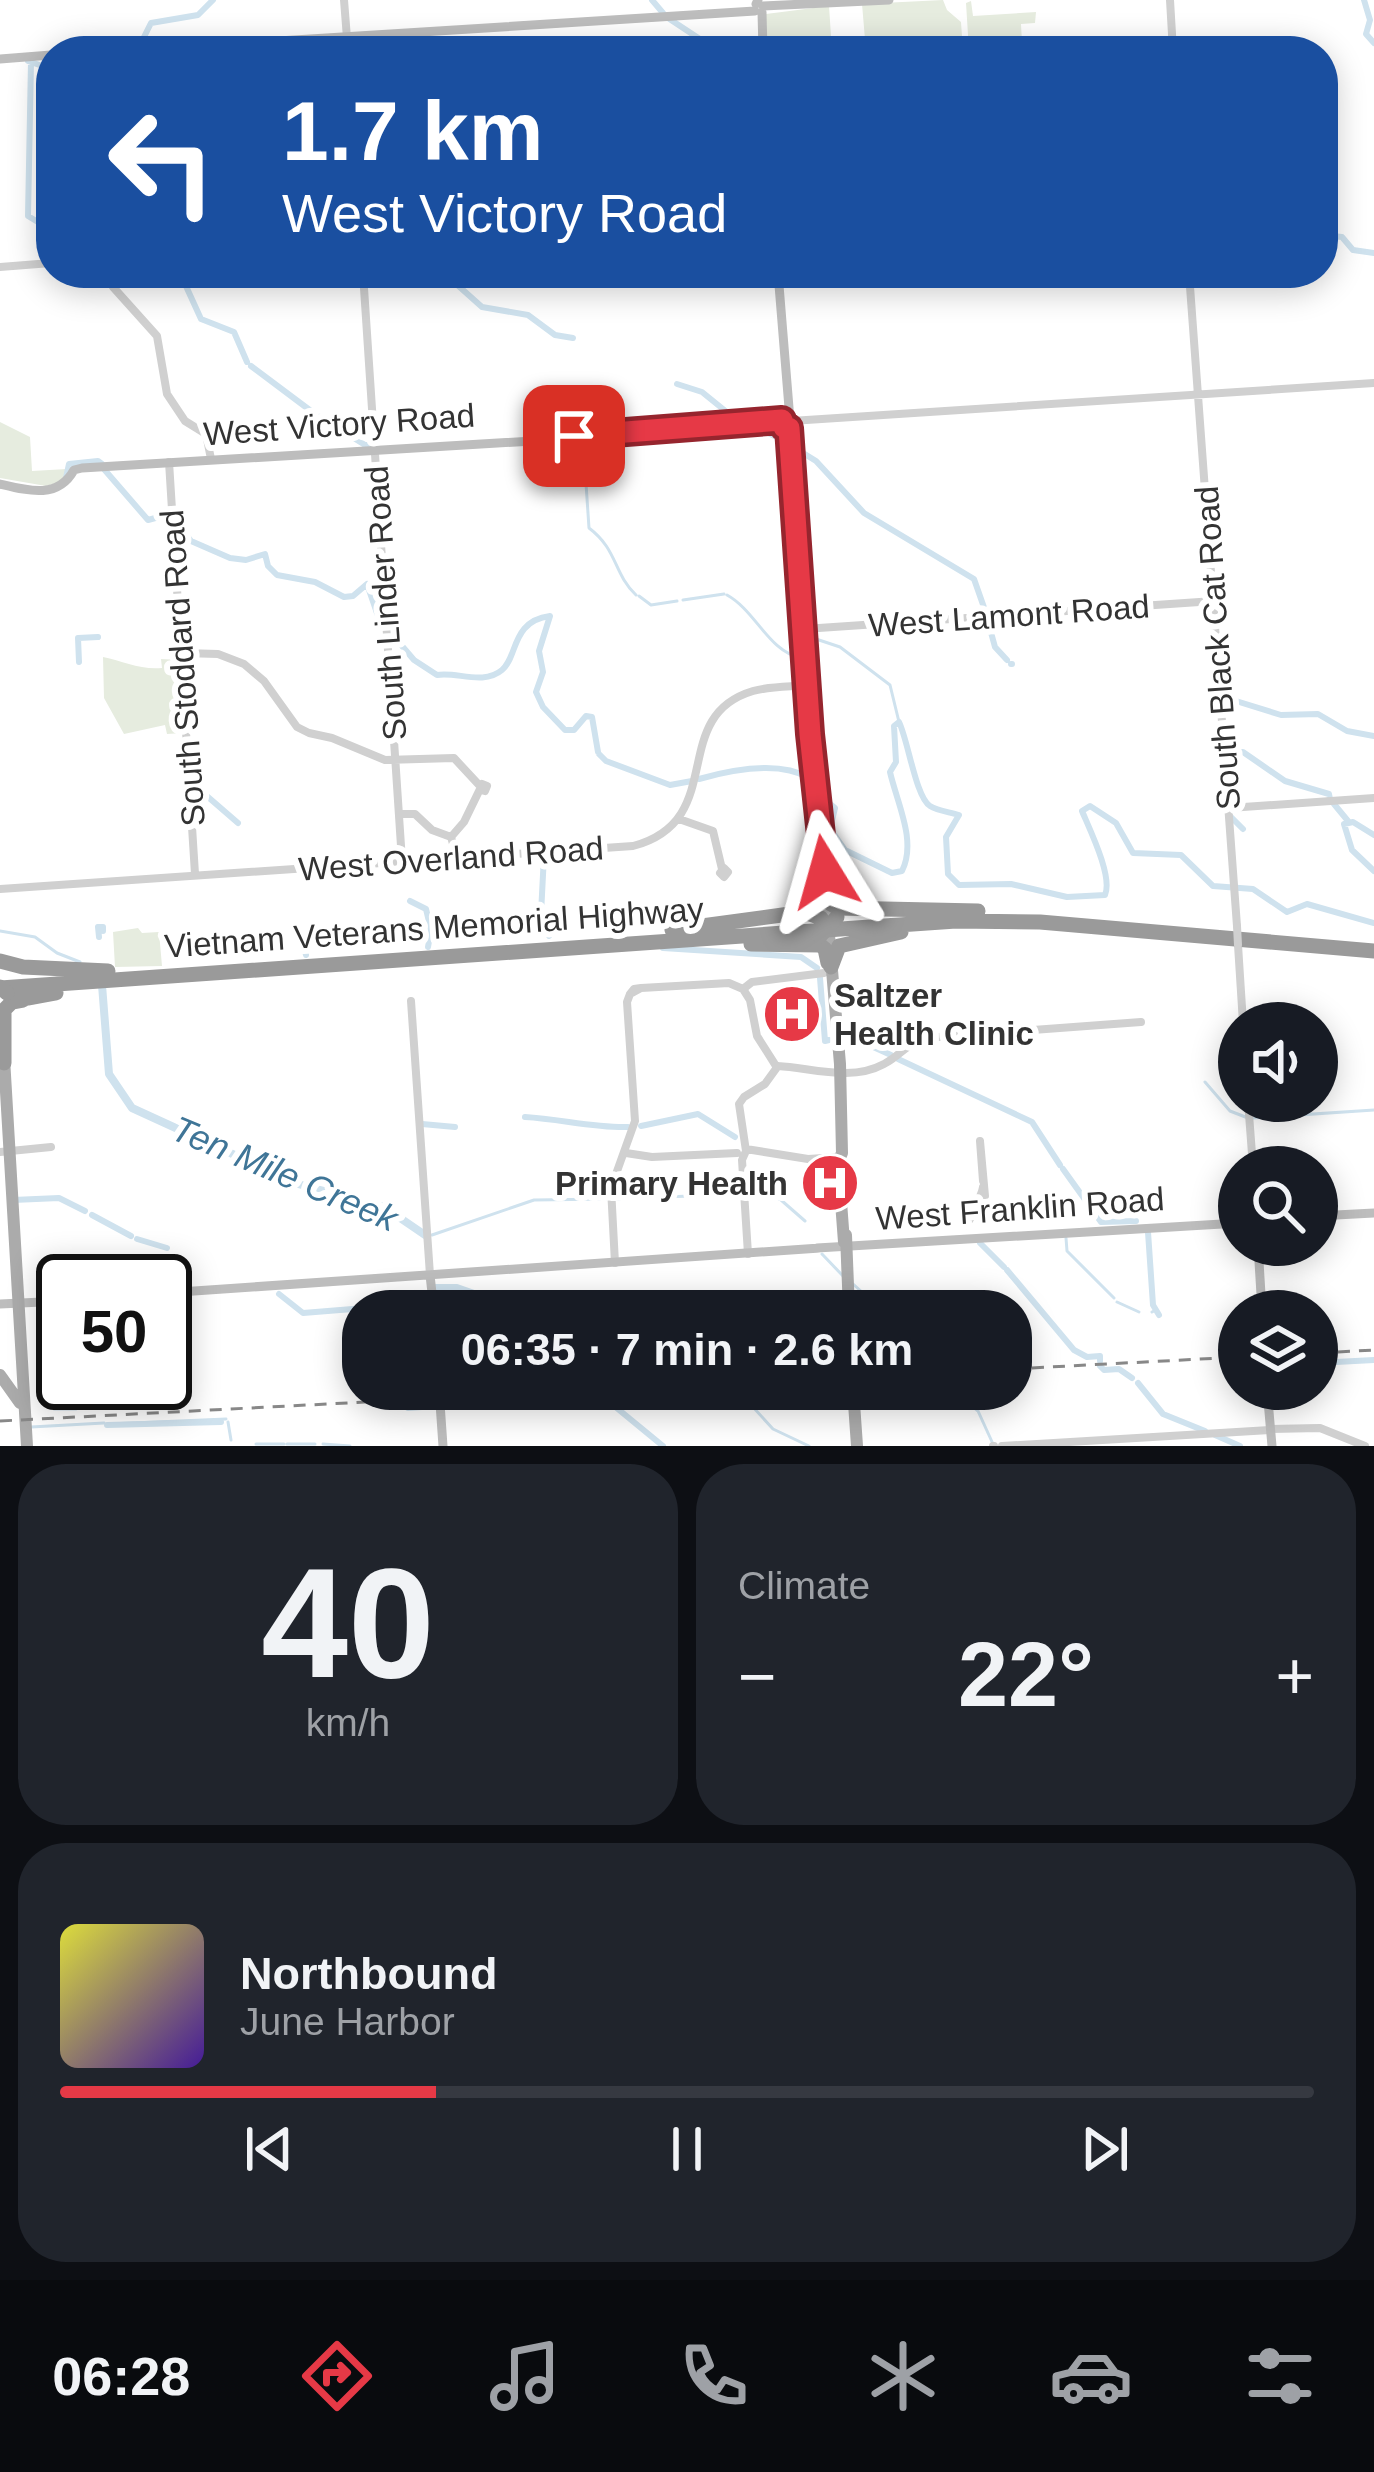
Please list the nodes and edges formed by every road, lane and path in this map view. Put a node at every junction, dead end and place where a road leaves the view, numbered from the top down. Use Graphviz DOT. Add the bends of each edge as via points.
graph roads {
  1 [pos="344,0"];
  2 [pos="889,0"];
  3 [pos="1170,0"];
  4 [pos="759,7"];
  5 [pos="347,35"];
  6 [pos="333,36"];
  7 [pos="1172,36"];
  8 [pos="36,57"];
  9 [pos="0,58"];
  10 [pos="36,264"];
  11 [pos="0,267"];
  12 [pos="114,288"];
  13 [pos="364,288"];
  14 [pos="779,288"];
  15 [pos="1191,288"];
  16 [pos="1374,383"];
  17 [pos="1199,395"];
  18 [pos="788,423"];
  19 [pos="375,448"];
  20 [pos="211,459"];
  21 [pos="169,462"];
  22 [pos="0,484"];
  23 [pos="1214,601"];
  24 [pos="803,629"];
  25 [pos="183,653"];
  26 [pos="809,686"];
  27 [pos="393,759"];
  28 [pos="1374,798"];
  29 [pos="1229,808"];
  30 [pos="399,814"];
  31 [pos="679,819"];
  32 [pos="451,837"];
  33 [pos="457,858"];
  34 [pos="402,861"];
  35 [pos="723,870"];
  36 [pos="195,874"];
  37 [pos="825,880"];
  38 [pos="0,889"];
  39 [pos="860,909"];
  40 [pos="797,912"];
  41 [pos="1011,915"];
  42 [pos="828,926"];
  43 [pos="1146,931"];
  44 [pos="658,941"];
  45 [pos="858,941"];
  46 [pos="797,944"];
  47 [pos="518,945"];
  48 [pos="1374,948"];
  49 [pos="829,972"];
  50 [pos="159,973"];
  51 [pos="2,984"];
  52 [pos="743,989"];
  53 [pos="29,998"];
  54 [pos="411,1001"];
  55 [pos="1242,1002"];
  56 [pos="1141,1022"];
  57 [pos="779,1059"];
  58 [pos="1,1069"];
  59 [pos="837,1072"];
  60 [pos="980,1138"];
  61 [pos="51,1147"];
  62 [pos="741,1151"];
  63 [pos="4,1152"];
  64 [pos="624,1152"];
  65 [pos="840,1157"];
  66 [pos="1374,1213"];
  67 [pos="1338,1215"];
  68 [pos="1218,1222"];
  69 [pos="966,1239"];
  70 [pos="845,1244"];
  71 [pos="820,1248"];
  72 [pos="748,1254"];
  73 [pos="768,1254"];
  74 [pos="615,1263"];
  75 [pos="430,1275"];
  76 [pos="192,1290"];
  77 [pos="432,1290"];
  78 [pos="848,1290"];
  79 [pos="36,1302"];
  80 [pos="0,1304"];
  81 [pos="16,1304"];
  82 [pos="0,1375"];
  83 [pos="440,1410"];
  84 [pos="855,1410"];
  85 [pos="1269,1410"];
  86 [pos="25,1427"];
  87 [pos="1270,1430"];
  88 [pos="27,1446"];
  89 [pos="443,1446"];
  90 [pos="857,1446"];
  91 [pos="996,1446"];
  92 [pos="1271,1446"];
  93 [pos="1365,1446"];
  1 -- 5 [label="street"];
  2 -- 4 [label="main road"];
  3 -- 7 [label="street"];
  4 -- 5 [label="main road"];
  5 -- 6 [label="main road"];
  8 -- 9 [label="main road"];
  10 -- 11 [label="street"];
  12 -- 20 [label="street" via="155,332 166,392 184,421 206,434"];
  13 -- 19 [label="street, South Linder Road"];
  14 -- 18 [label="main road"];
  15 -- 17 [label="street, South Black Cat Road"];
  16 -- 17 [label="street, West Victory Road"];
  17 -- 18 [label="street, West Victory Road"];
  17 -- 23 [label="street, South Black Cat Road"];
  18 -- 19 [label="main road, West Victory Road"];
  18 -- 24 [label="main road"];
  19 -- 20 [label="main road, West Victory Road"];
  19 -- 27 [label="street, South Linder Road"];
  20 -- 21 [label="main road, West Victory Road"];
  21 -- 22 [label="main road, West Victory Road" via="78,469 52,490"];
  21 -- 25 [label="street, South Stoddard Road"];
  23 -- 24 [label="street, West Lamont Road"];
  23 -- 29 [label="street, South Black Cat Road"];
  24 -- 26 [label="main road"];
  25 -- 27 [label="street" via="224,655 250,668 303,731"];
  25 -- 36 [label="street, South Stoddard Road"];
  26 -- 31 [label="street" via="750,692 718,712"];
  26 -- 37 [label="main road"];
  27 -- 30 [label="street, South Linder Road"];
  27 -- 32 [label="street" via="454,758 479,788"];
  28 -- 29 [label="street"];
  29 -- 55 [label="street, South Black Cat Road, bridge"];
  30 -- 32 [label="street" via="415,814"];
  30 -- 34 [label="street, South Linder Road"];
  31 -- 33 [label="street, West Overland Road" via="634,846"];
  31 -- 35 [label="street" via="712,831"];
  32 -- 33 [label="street"];
  33 -- 34 [label="street, West Overland Road"];
  34 -- 36 [label="street, West Overland Road"];
  36 -- 38 [label="street, West Overland Road"];
  37 -- 39 [label="highway" via="834,907"];
  37 -- 40 [label="highway" via="819,907"];
  37 -- 42 [label="main road"];
  39 -- 41 [label="highway"];
  39 -- 42 [label="highway"];
  40 -- 42 [label="highway" via="810,911"];
  40 -- 47 [label="highway"];
  41 -- 47 [label="highway, Vietnam Veterans Memorial Highway"];
  41 -- 48 [label="highway, Vietnam Veterans Memorial Highway"];
  42 -- 45 [label="highway"];
  42 -- 46 [label="highway"];
  42 -- 49 [label="main road"];
  43 -- 44 [label="highway, Vietnam Veterans Memorial Highway" via="979,920"];
  43 -- 45 [label="highway" via="979,925"];
  43 -- 48 [label="highway, Vietnam Veterans Memorial Highway"];
  44 -- 46 [label="highway"];
  44 -- 50 [label="highway, Vietnam Veterans Memorial Highway"];
  45 -- 49 [label="highway" via="836,949"];
  46 -- 49 [label="highway" via="823,946"];
  47 -- 50 [label="highway, Vietnam Veterans Memorial Highway"];
  49 -- 52 [label="street"];
  49 -- 59 [label="main road"];
  50 -- 51 [label="highway, Vietnam Veterans Memorial Highway"];
  50 -- 51 [label="highway" via="23,967"];
  50 -- 53 [label="highway"];
  51 -- 53 [label="highway"];
  51 -- 58 [label="main road"];
  52 -- 57 [label="street" via="762,1045"];
  52 -- 64 [label="street" via="729,982 629,995 635,1121"];
  53 -- 58 [label="highway" via="5,1008"];
  54 -- 75 [label="street"];
  56 -- 59 [label="street" via="925,1038 880,1066"];
  57 -- 59 [label="street"];
  57 -- 62 [label="street" via="768,1080 740,1100"];
  58 -- 63 [label="main road"];
  59 -- 65 [label="main road"];
  60 -- 69 [label="street" via="982,1199 968,1214"];
  61 -- 63 [label="street"];
  62 -- 64 [label="street"];
  62 -- 65 [label="street"];
  62 -- 72 [label="street"];
  63 -- 81 [label="main road"];
  64 -- 74 [label="street" via="611,1188"];
  65 -- 70 [label="main road"];
  66 -- 67 [label="main road"];
  68 -- 69 [label="main road, West Franklin Road"];
  69 -- 70 [label="main road, West Franklin Road"];
  70 -- 71 [label="main road, West Franklin Road"];
  70 -- 78 [label="main road"];
  71 -- 73 [label="main road, West Franklin Road"];
  71 -- 73 [label="main road, West Franklin Road"];
  72 -- 73 [label="main road, West Franklin Road"];
  72 -- 74 [label="main road, West Franklin Road"];
  74 -- 75 [label="main road, West Franklin Road"];
  75 -- 76 [label="main road, West Franklin Road"];
  75 -- 77 [label="main road"];
  79 -- 81 [label="main road"];
  80 -- 81 [label="main road"];
  81 -- 86 [label="main road"];
  82 -- 86 [label="main road" via="18,1398"];
  83 -- 89 [label="main road"];
  84 -- 90 [label="main road"];
  85 -- 87 [label="main road"];
  86 -- 88 [label="main road"];
  87 -- 91 [label="street"];
  87 -- 92 [label="main road"];
  87 -- 93 [label="street" via="1313,1428"];
}
